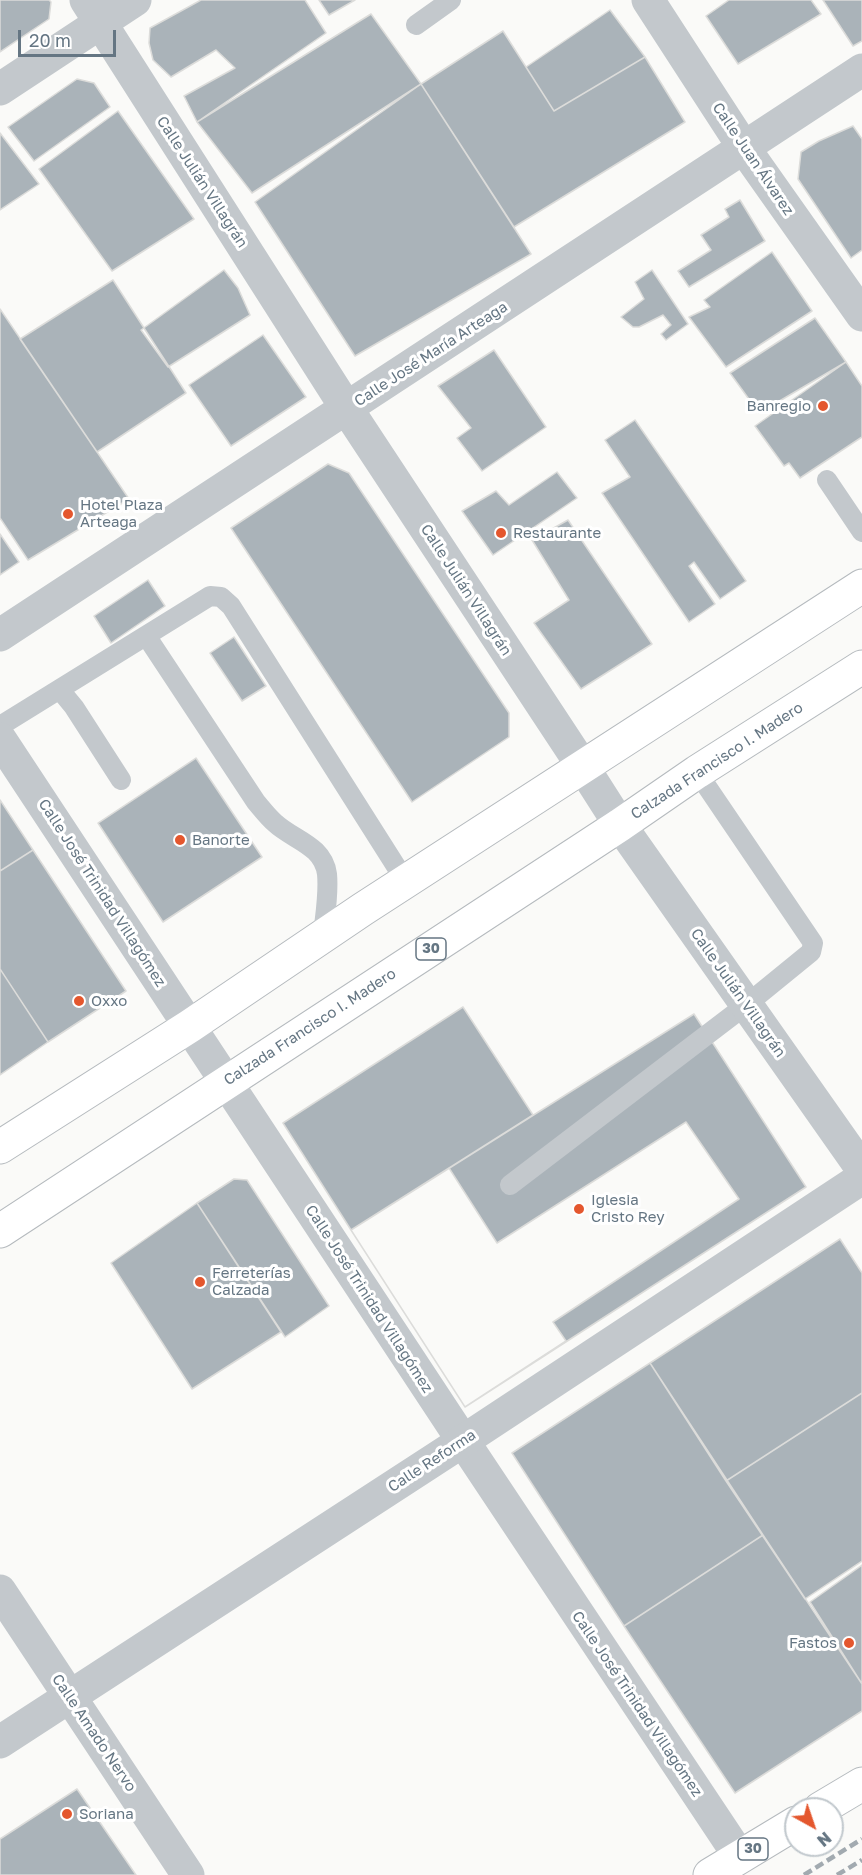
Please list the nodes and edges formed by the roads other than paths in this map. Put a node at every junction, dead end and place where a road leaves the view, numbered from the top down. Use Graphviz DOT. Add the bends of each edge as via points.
graph roads {
  1 [pos="135,0"];
  2 [pos="451,0"];
  3 [pos="648,0"];
  4 [pos="93,12"];
  5 [pos="416,25"];
  6 [pos="862,70"];
  7 [pos="0,89"];
  8 [pos="744,148"];
  9 [pos="862,315"];
  10 [pos="347,409"];
  11 [pos="827,480"];
  12 [pos="862,532"];
  13 [pos="862,586"];
  14 [pos="0,636"];
  15 [pos="147,637"];
  16 [pos="862,666"];
  17 [pos="60,690"];
  18 [pos="0,726"];
  19 [pos="0,739"];
  20 [pos="583,767"];
  21 [pos="697,772"];
  22 [pos="121,780"];
  23 [pos="620,825"];
  24 [pos="406,882"];
  25 [pos="323,935"];
  26 [pos="746,1005"];
  27 [pos="190,1026"];
  28 [pos="226,1082"];
  29 [pos="0,1147"];
  30 [pos="862,1169"];
  31 [pos="862,1178"];
  32 [pos="510,1185"];
  33 [pos="0,1231"];
  34 [pos="462,1441"];
  35 [pos="0,1591"];
  36 [pos="69,1696"];
  37 [pos="0,1742"];
  38 [pos="862,1784"];
  39 [pos="840,1797"];
  40 [pos="784,1830"];
  41 [pos="740,1857"];
  42 [pos="188,1875"];
  43 [pos="710,1875"];
  1 -- 4 [label="street"];
  2 -- 5 [label="lane"];
  3 -- 8 [label="street, Calle Juan Álvarez"];
  4 -- 7 [label="street"];
  4 -- 10 [label="street, Calle Julián Villagrán"];
  6 -- 8 [label="street, Calle José María Arteaga"];
  8 -- 9 [label="street, Calle Juan Álvarez"];
  8 -- 10 [label="street, Calle José María Arteaga"];
  10 -- 14 [label="street, Calle José María Arteaga"];
  10 -- 20 [label="street, Calle Julián Villagrán"];
  11 -- 12 [label="lane"];
  13 -- 20 [label="main road"];
  15 -- 17 [label="lane"];
  15 -- 24 [label="lane" via="210,596 221,597 231,606"];
  15 -- 25 [label="lane" via="256,802 276,824 311,846 321,858 327,872"];
  16 -- 21 [label="main road, Calzada Francisco I. Madero / 30"];
  17 -- 18 [label="lane"];
  17 -- 22 [label="lane"];
  19 -- 27 [label="street, Calle José Trinidad Villagómez"];
  20 -- 23 [label="street, Calle Julián Villagrán"];
  20 -- 24 [label="main road"];
  21 -- 23 [label="main road, Calzada Francisco I. Madero / 30"];
  21 -- 26 [label="lane" via="813,943 811,952"];
  23 -- 26 [label="street, Calle Julián Villagrán"];
  23 -- 28 [label="main road, Calzada Francisco I. Madero / 30"];
  24 -- 25 [label="main road"];
  25 -- 27 [label="main road"];
  26 -- 30 [label="street, Calle Julián Villagrán"];
  26 -- 32 [label="lane"];
  27 -- 28 [label="street, Calle José Trinidad Villagómez"];
  27 -- 29 [label="main road"];
  28 -- 33 [label="main road, Calzada Francisco I. Madero / 30"];
  28 -- 34 [label="street, Calle José Trinidad Villagómez"];
  31 -- 34 [label="street, Calle Reforma"];
  34 -- 36 [label="street, Calle Reforma"];
  34 -- 41 [label="street, Calle José Trinidad Villagómez"];
  35 -- 36 [label="street, Calle Amado Nervo"];
  36 -- 37 [label="street, Calle Reforma"];
  36 -- 42 [label="street, Calle Amado Nervo"];
  38 -- 39 [label="main road"];
  40 -- 41 [label="main road, 30"];
  41 -- 43 [label="main road, 30"];
}
